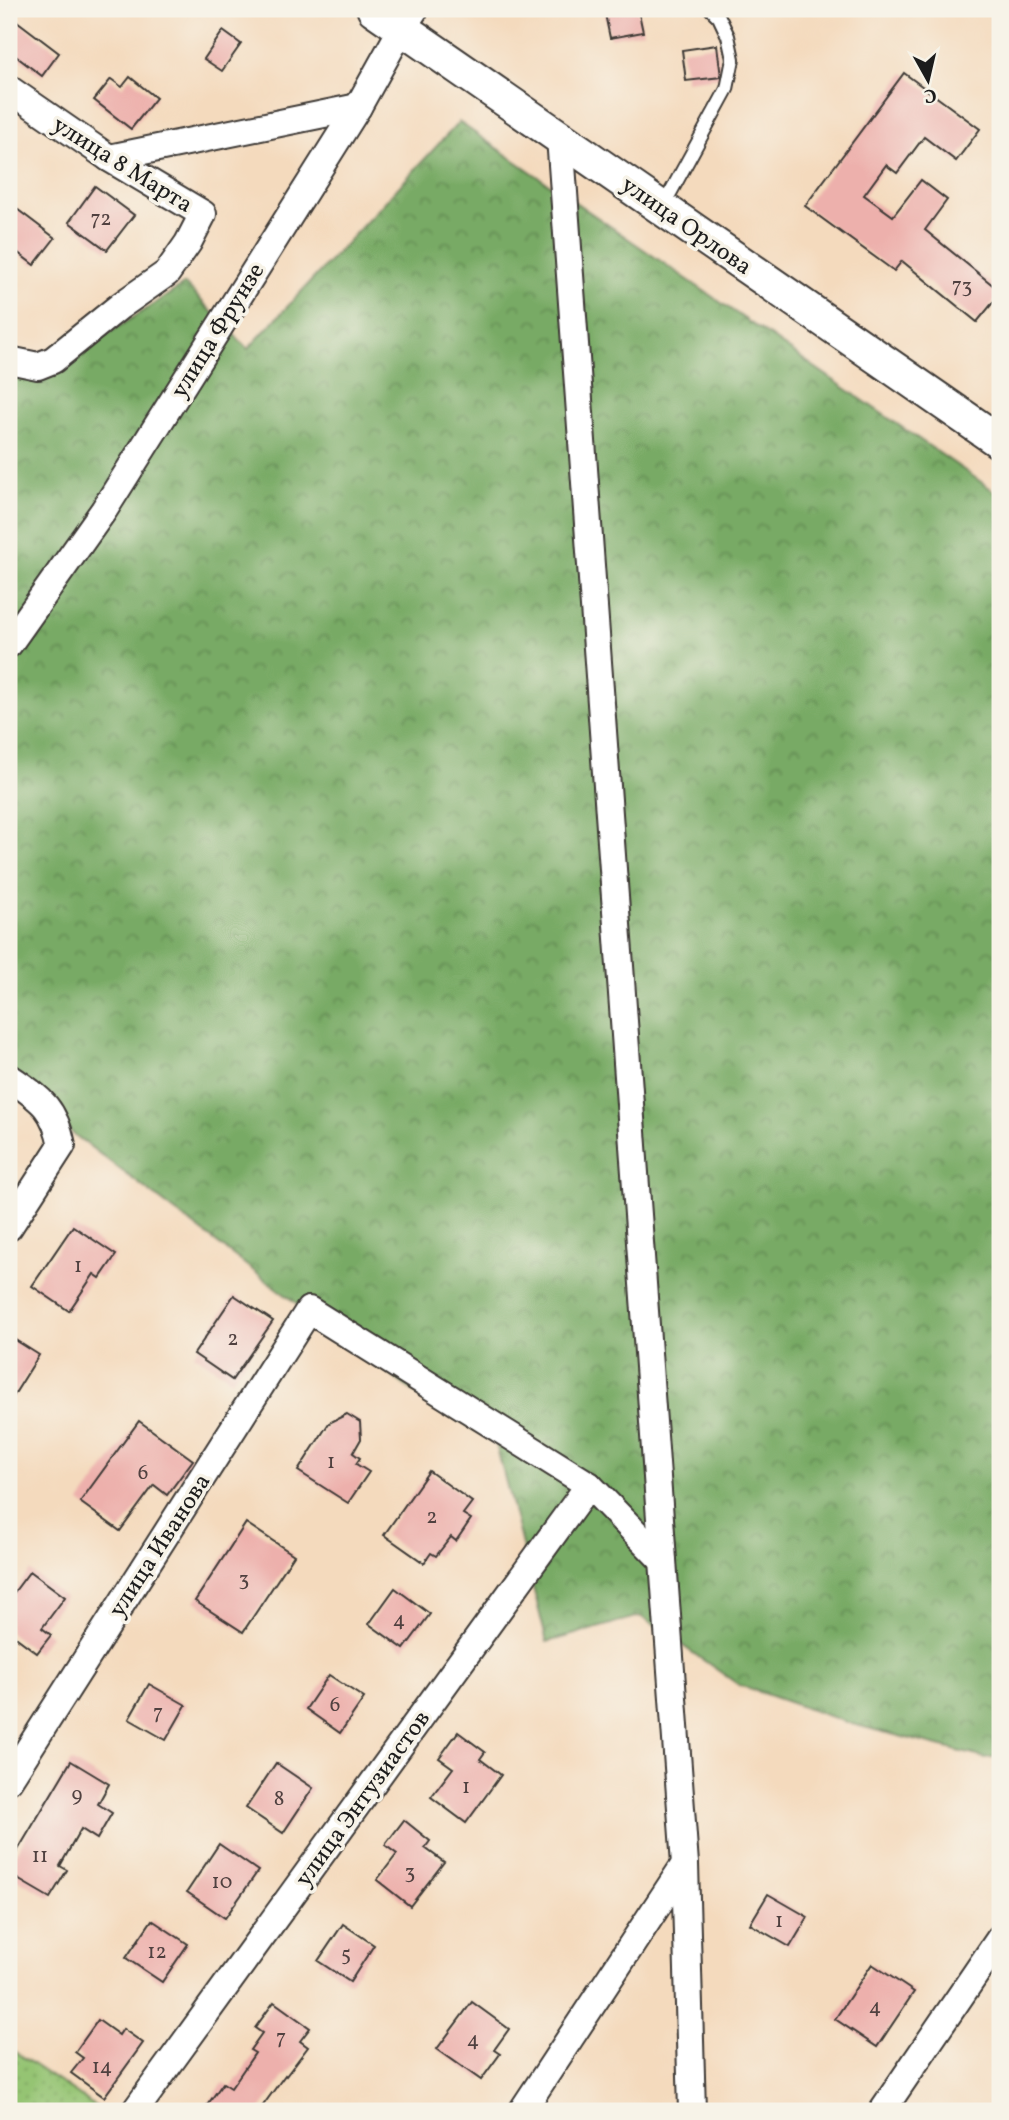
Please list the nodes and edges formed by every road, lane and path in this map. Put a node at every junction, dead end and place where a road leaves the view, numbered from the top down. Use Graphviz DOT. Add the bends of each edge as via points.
graph roads {
  1 [pos="374,9"];
  2 [pos="711,9"];
  3 [pos="408,18"];
  4 [pos="9,89"];
  5 [pos="358,107"];
  6 [pos="560,137"];
  7 [pos="109,158"];
  8 [pos="662,208"];
  9 [pos="9,360"];
  10 [pos="1000,442"];
  11 [pos="9,644"];
  12 [pos="9,1077"];
  13 [pos="9,1227"];
  14 [pos="589,1485"];
  15 [pos="663,1561"];
  16 [pos="9,1780"];
  17 [pos="685,1864"];
  18 [pos="1000,1938"];
  19 [pos="135,2111"];
  20 [pos="523,2111"];
  21 [pos="692,2111"];
  22 [pos="882,2111"];
  1 -- 3 [label="street, улица Орлова"];
  2 -- 8 [label="lane" via="728,36 733,59 727,89"];
  3 -- 5 [label="street, улица Фрунзе"];
  3 -- 6 [label="street, улица Орлова"];
  4 -- 7 [label="street, улица 8 Марта"];
  5 -- 7 [label="street"];
  5 -- 11 [label="street, улица Фрунзе" via="104,510"];
  6 -- 8 [label="street, улица Орлова"];
  6 -- 15 [label="street"];
  7 -- 9 [label="street, улица 8 Марта" via="203,214 167,274 53,360 38,366"];
  8 -- 10 [label="street, улица Орлова"];
  12 -- 13 [label="street" via="50,1110 62,1145"];
  14 -- 15 [label="street"];
  14 -- 16 [label="street, улица Иванова" via="309,1310"];
  14 -- 19 [label="street, улица Энтузиастов"];
  15 -- 17 [label="street"];
  17 -- 20 [label="street"];
  17 -- 21 [label="street"];
  18 -- 22 [label="street"];
}
